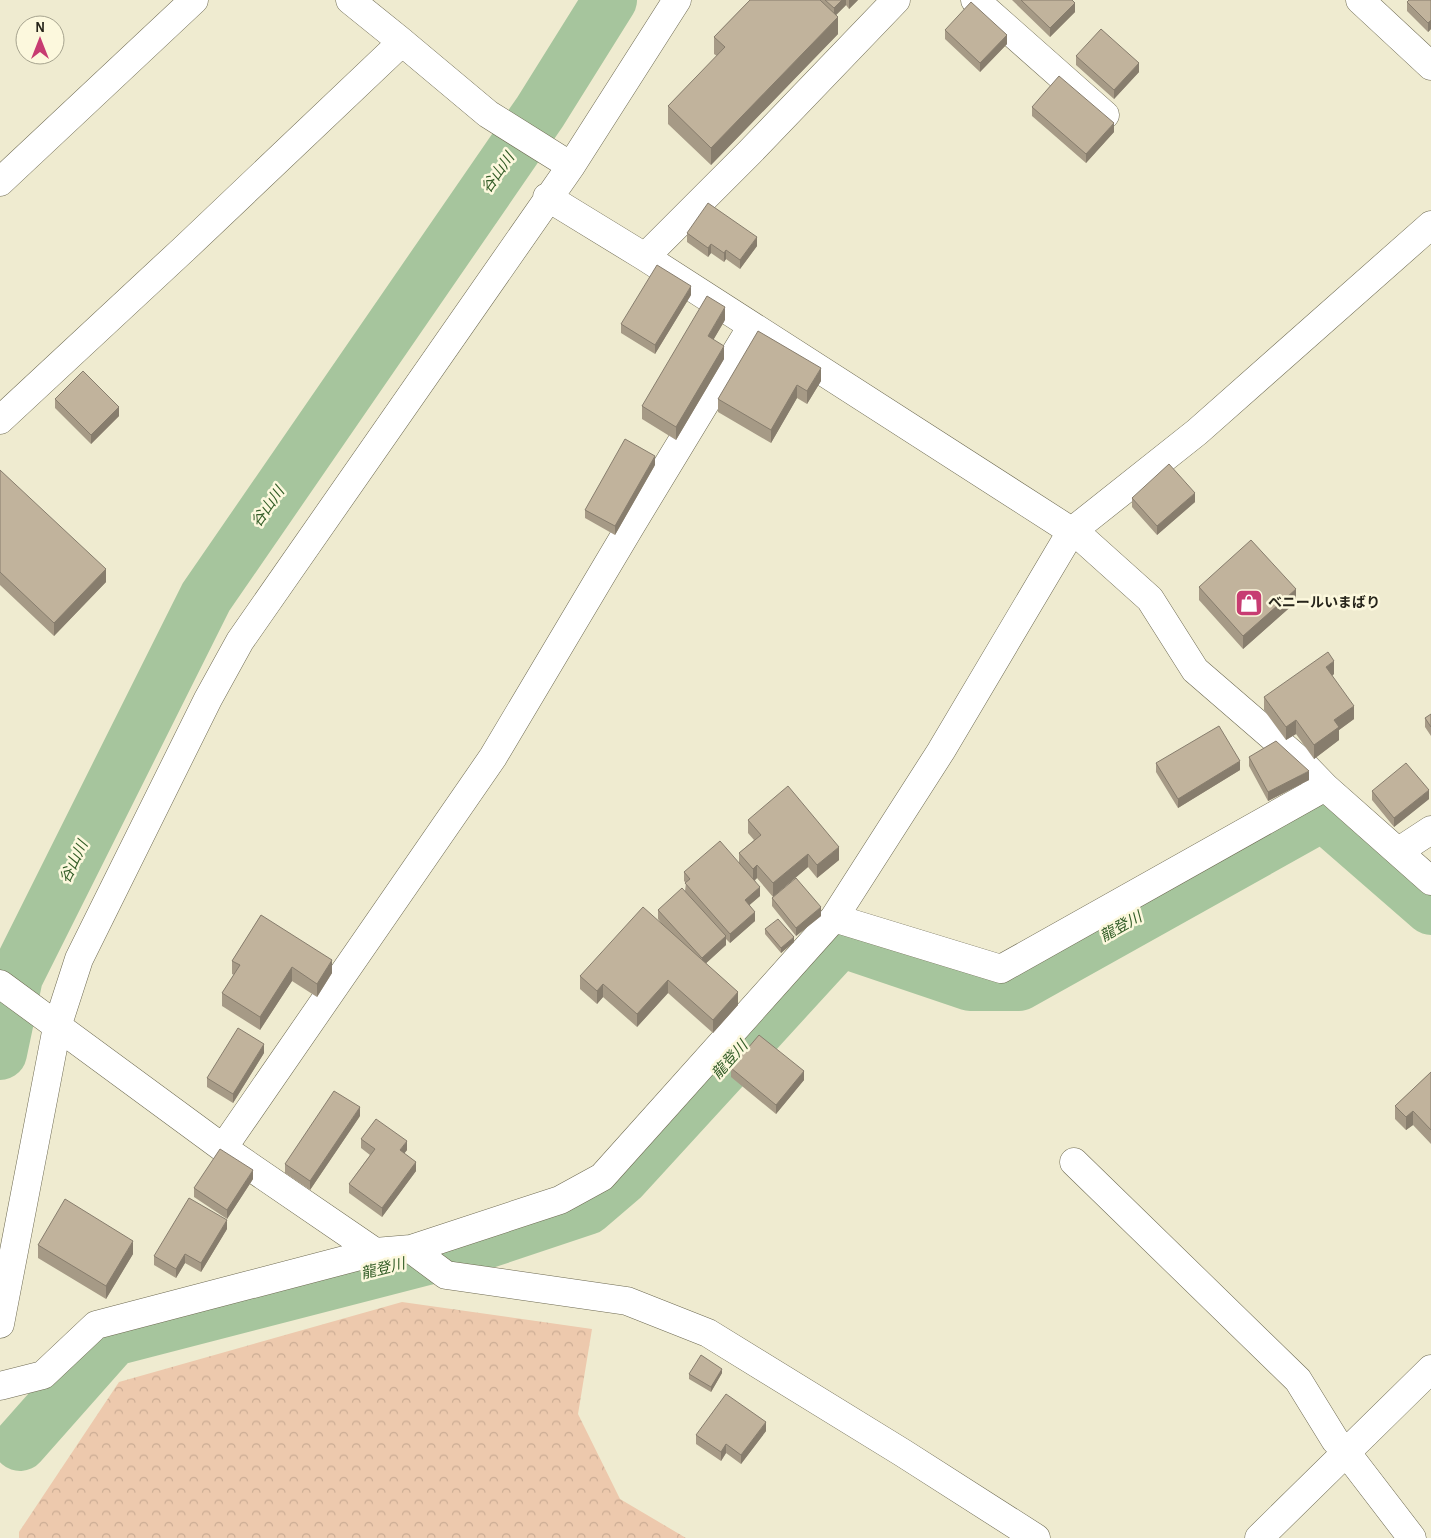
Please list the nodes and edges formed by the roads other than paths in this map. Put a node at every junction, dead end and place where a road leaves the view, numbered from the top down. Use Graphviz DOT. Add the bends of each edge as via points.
graph roads {
  1 [pos="194,0"];
  2 [pos="350,0"];
  3 [pos="678,0"];
  4 [pos="896,0"];
  5 [pos="975,0"];
  6 [pos="1360,0"];
  7 [pos="402,42"];
  8 [pos="1431,66"];
  9 [pos="1105,115"];
  10 [pos="563,161"];
  11 [pos="0,182"];
  12 [pos="547,197"];
  13 [pos="1431,225"];
  14 [pos="645,257"];
  15 [pos="752,326"];
  16 [pos="0,420"];
  17 [pos="1072,532"];
  18 [pos="1325,787"];
  19 [pos="1431,830"];
  20 [pos="1399,852"];
  21 [pos="1431,881"];
  22 [pos="834,918"];
  23 [pos="0,984"];
  24 [pos="47,1020"];
  25 [pos="222,1148"];
  26 [pos="1074,1162"];
  27 [pos="411,1249"];
  28 [pos="376,1252"];
  29 [pos="0,1324"];
  30 [pos="1431,1368"];
  31 [pos="0,1386"];
  32 [pos="1346,1452"];
  33 [pos="1036,1538"];
  34 [pos="1259,1538"];
  35 [pos="1412,1538"];
  1 -- 11 [label="street"];
  2 -- 7 [label="street"];
  3 -- 10 [label="street"];
  4 -- 14 [label="street"];
  5 -- 9 [label="street"];
  6 -- 8 [label="street"];
  7 -- 10 [label="street" via="488,114"];
  7 -- 16 [label="street"];
  10 -- 12 [label="street"];
  12 -- 14 [label="street"];
  12 -- 24 [label="street" via="240,641"];
  13 -- 17 [label="street" via="1197,432"];
  14 -- 15 [label="street"];
  15 -- 17 [label="street"];
  15 -- 25 [label="street" via="493,757"];
  17 -- 18 [label="street" via="1150,600 1195,670 1298,759"];
  17 -- 22 [label="street" via="941,751"];
  18 -- 20 [label="street"];
  18 -- 22 [label="street" via="1001,969"];
  19 -- 20 [label="street"];
  20 -- 21 [label="street"];
  22 -- 27 [label="street" via="602,1177 560,1200"];
  23 -- 24 [label="street"];
  24 -- 25 [label="street"];
  24 -- 29 [label="street"];
  25 -- 28 [label="street"];
  26 -- 32 [label="street" via="1298,1380"];
  27 -- 28 [label="street"];
  27 -- 33 [label="street" via="446,1275 627,1301 708,1333"];
  28 -- 31 [label="street" via="96,1326 43,1375"];
  30 -- 32 [label="street"];
  32 -- 34 [label="street"];
  32 -- 35 [label="street"];
}
